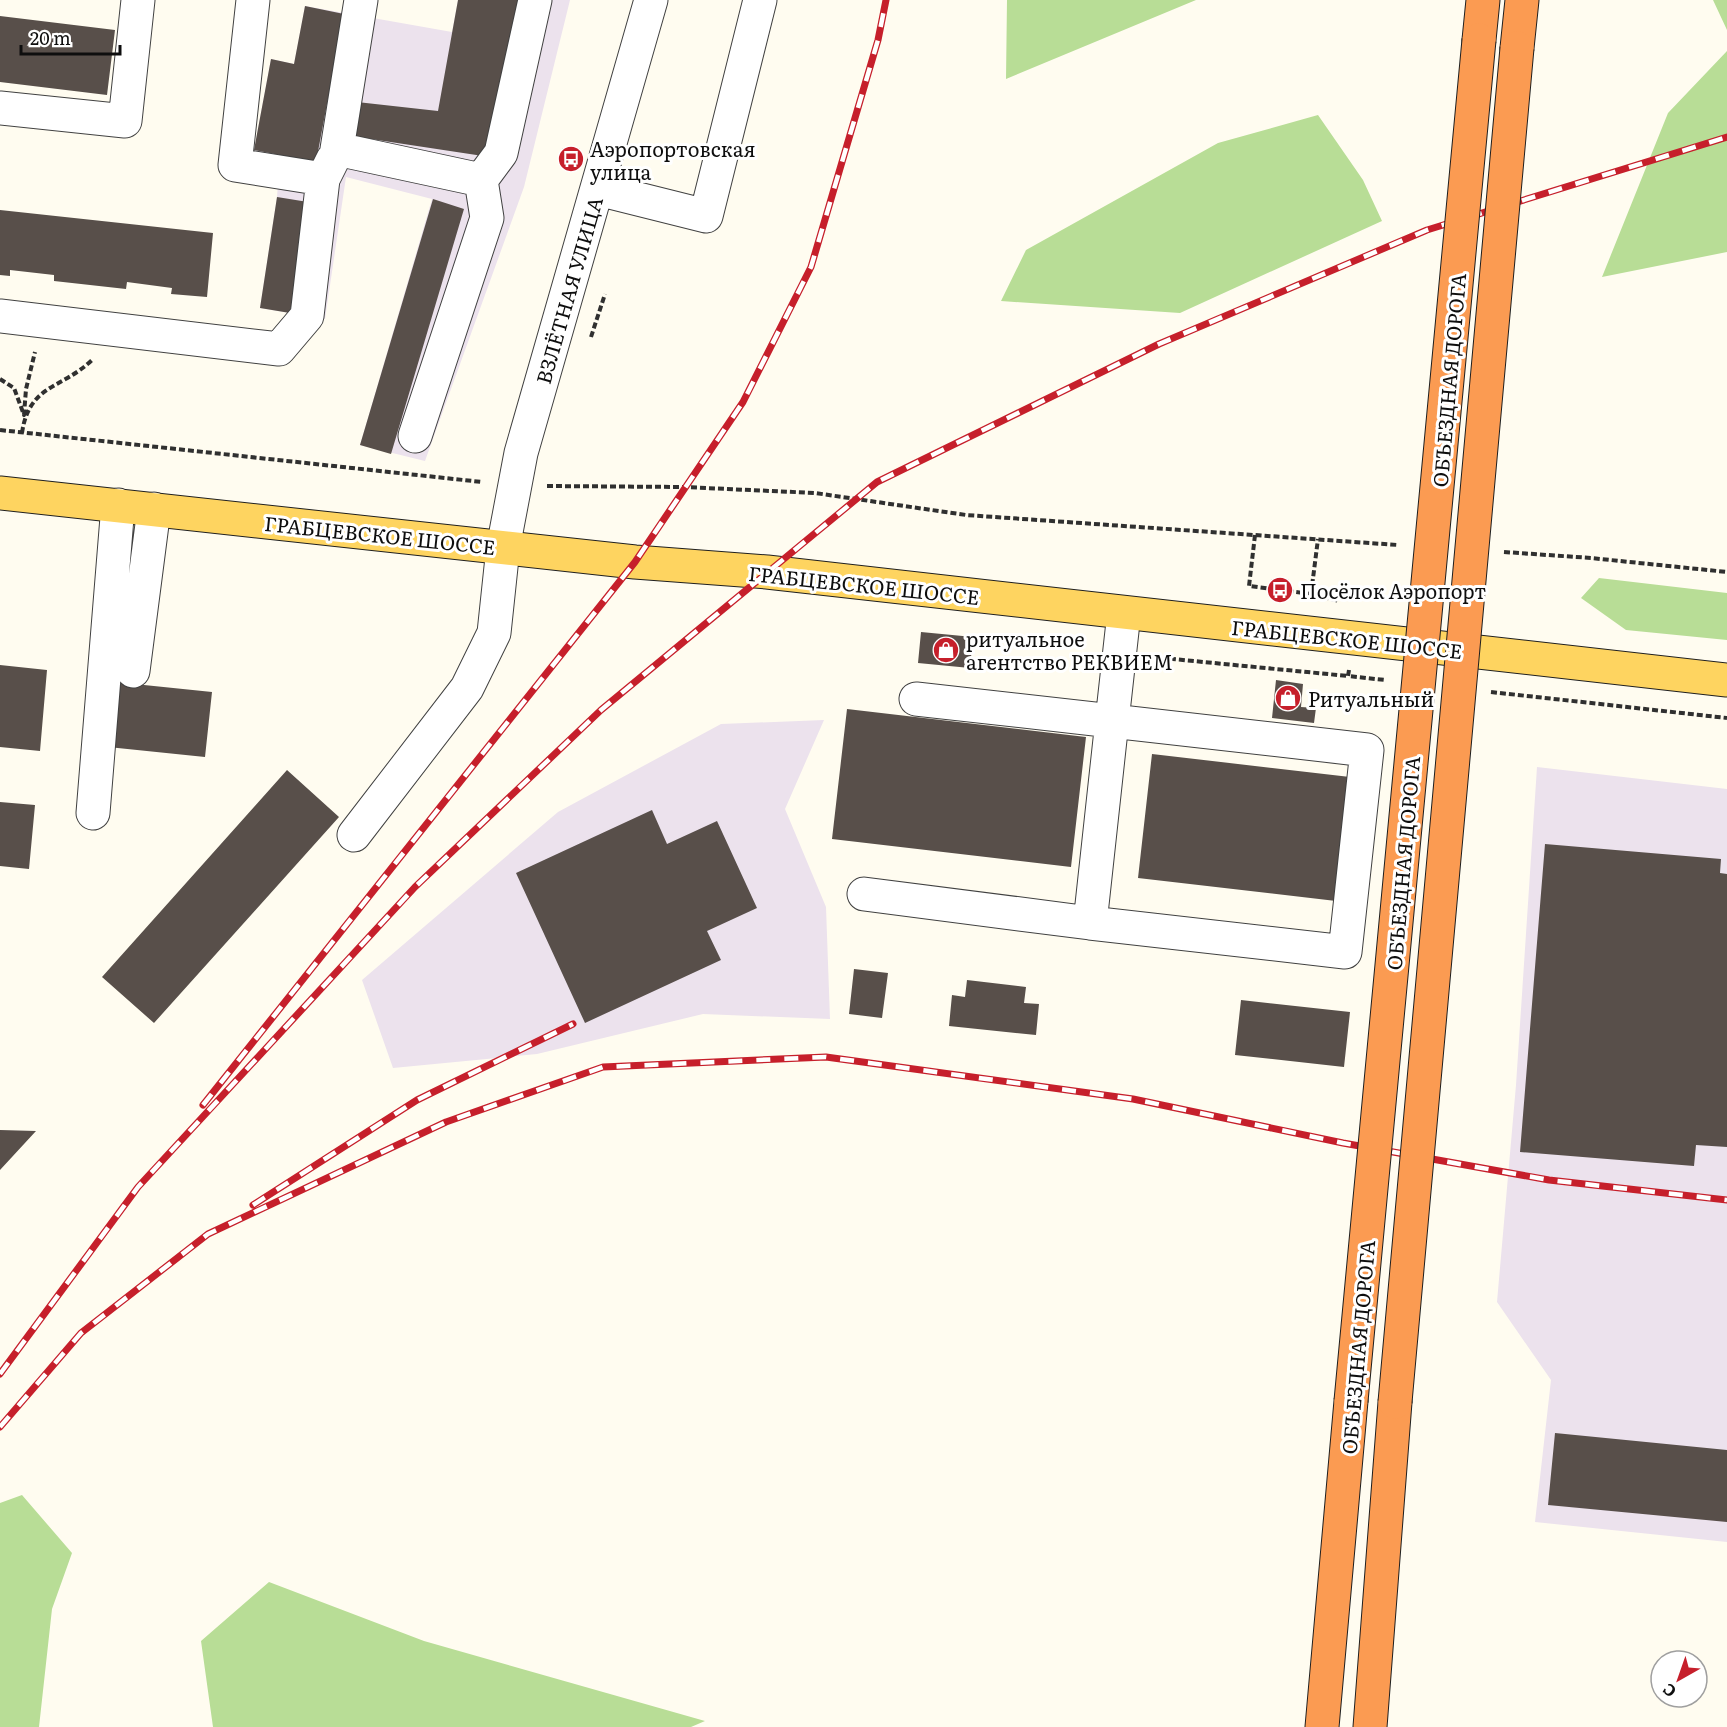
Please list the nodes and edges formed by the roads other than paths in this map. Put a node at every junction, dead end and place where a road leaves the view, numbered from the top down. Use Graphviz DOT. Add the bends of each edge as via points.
graph roads {
  1 [pos="138,0"];
  2 [pos="253,0"];
  3 [pos="361,0"];
  4 [pos="535,0"];
  5 [pos="651,0"];
  6 [pos="760,0"];
  7 [pos="1483,0"];
  8 [pos="1522,0"];
  9 [pos="0,108"];
  10 [pos="337,149"];
  11 [pos="323,179"];
  12 [pos="481,180"];
  13 [pos="598,189"];
  14 [pos="0,316"];
  15 [pos="415,436"];
  16 [pos="0,493"];
  17 [pos="118,505"];
  18 [pos="154,509"];
  19 [pos="503,548"];
  20 [pos="1124,613"];
  21 [pos="134,671"];
  22 [pos="1727,680"];
  23 [pos="916,699"];
  24 [pos="1113,720"];
  25 [pos="93,813"];
  26 [pos="354,835"];
  27 [pos="864,894"];
  28 [pos="1090,923"];
  29 [pos="1322,1727"];
  30 [pos="1370,1727"];
  1 -- 9 [label="street" via="125,121"];
  2 -- 11 [label="street" via="235,165"];
  3 -- 10 [label="street"];
  4 -- 12 [label="street" via="501,153"];
  5 -- 13 [label="street, ВЗЛЁТНАЯ УЛИЦА"];
  6 -- 13 [label="street" via="706,216"];
  7 -- 29 [label="highway, ОБЪЕЗДНАЯ ДОРОГА, bridge"];
  8 -- 30 [label="highway, ОБЪЕЗДНАЯ ДОРОГА, bridge" via="1395,1402"];
  10 -- 11 [label="street"];
  10 -- 12 [label="street"];
  11 -- 14 [label="street" via="307,316 279,349"];
  12 -- 15 [label="street" via="487,218"];
  13 -- 19 [label="street, ВЗЛЁТНАЯ УЛИЦА" via="514,484"];
  16 -- 17 [label="main road, ГРАБЦЕВСКОЕ ШОССЕ"];
  17 -- 18 [label="main road, ГРАБЦЕВСКОЕ ШОССЕ"];
  17 -- 25 [label="street"];
  18 -- 19 [label="main road, ГРАБЦЕВСКОЕ ШОССЕ"];
  18 -- 21 [label="street"];
  19 -- 20 [label="main road, ГРАБЦЕВСКОЕ ШОССЕ" via="767,572"];
  19 -- 26 [label="street, ВЗЛЁТНАЯ УЛИЦА" via="494,633 467,688"];
  20 -- 22 [label="main road, ГРАБЦЕВСКОЕ ШОССЕ"];
  20 -- 24 [label="street"];
  23 -- 24 [label="street"];
  24 -- 28 [label="street"];
  24 -- 28 [label="street" via="1368,750 1345,952"];
  27 -- 28 [label="street"];
}
